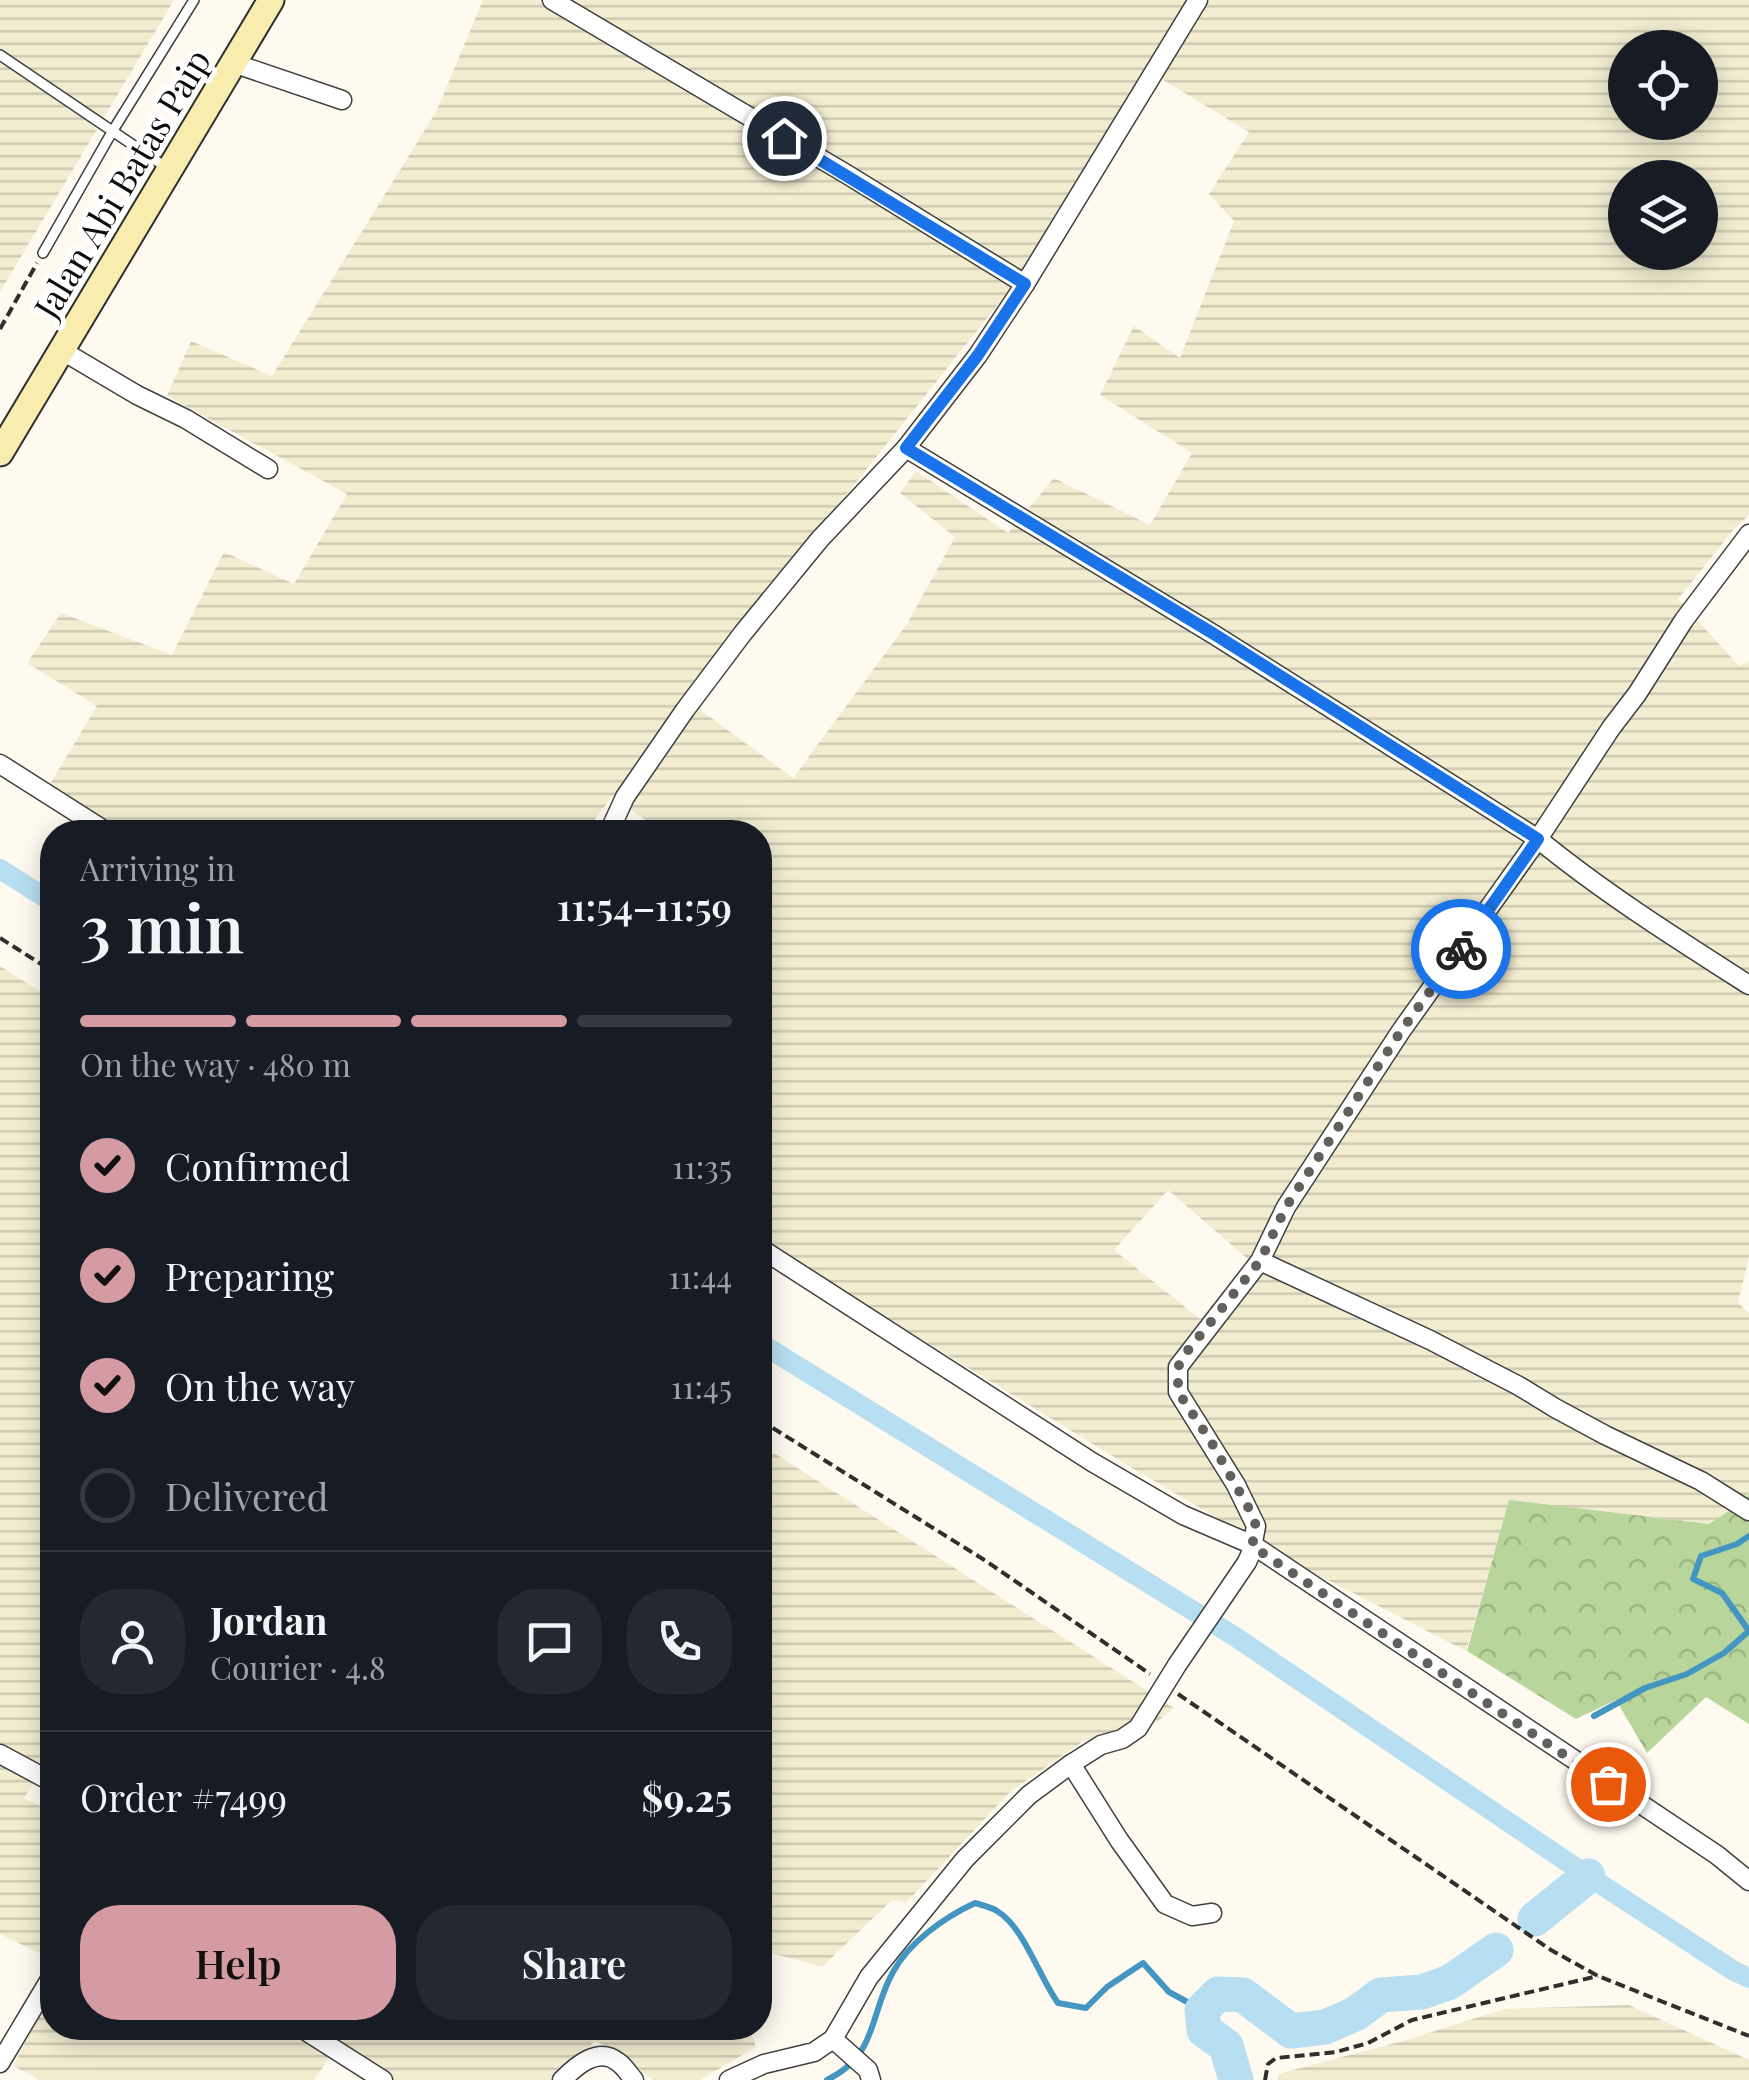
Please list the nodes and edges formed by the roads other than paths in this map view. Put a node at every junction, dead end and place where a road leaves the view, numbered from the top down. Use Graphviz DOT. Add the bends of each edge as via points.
graph roads {
  1 [pos="194,0"];
  2 [pos="271,0"];
  3 [pos="552,0"];
  4 [pos="1198,0"];
  5 [pos="0,55"];
  6 [pos="234,63"];
  7 [pos="342,100"];
  8 [pos="112,132"];
  9 [pos="170,170"];
  10 [pos="43,253"];
  11 [pos="1025,284"];
  12 [pos="62,350"];
  13 [pos="906,448"];
  14 [pos="0,452"];
  15 [pos="268,468"];
  16 [pos="1749,534"];
  17 [pos="0,764"];
  18 [pos="89,820"];
  19 [pos="614,820"];
  20 [pos="1538,839"];
  21 [pos="1749,984"];
  22 [pos="772,1256"];
  23 [pos="1260,1261"];
  24 [pos="1749,1511"];
  25 [pos="1250,1554"];
  26 [pos="0,1754"];
  27 [pos="1070,1764"];
  28 [pos="40,1775"];
  29 [pos="1749,1881"];
  30 [pos="1212,1913"];
  31 [pos="40,1996"];
  32 [pos="320,2040"];
  33 [pos="838,2043"];
  34 [pos="0,2063"];
  35 [pos="869,2075"];
  36 [pos="383,2080"];
  37 [pos="562,2080"];
  38 [pos="634,2080"];
  39 [pos="728,2080"];
  1 -- 8 [label="lane"];
  2 -- 6 [label="main road, Jalan Abi Batas Paip"];
  3 -- 11 [label="street"];
  4 -- 11 [label="street"];
  5 -- 8 [label="lane"];
  6 -- 7 [label="street"];
  6 -- 9 [label="main road, Jalan Abi Batas Paip"];
  8 -- 9 [label="lane"];
  8 -- 10 [label="lane"];
  9 -- 12 [label="main road, Jalan Abi Batas Paip"];
  11 -- 13 [label="street"];
  12 -- 14 [label="main road, Jalan Abi Batas Paip"];
  12 -- 15 [label="street"];
  13 -- 19 [label="street" via="742,633"];
  13 -- 20 [label="street"];
  16 -- 20 [label="street"];
  17 -- 18 [label="street"];
  20 -- 21 [label="street"];
  20 -- 23 [label="street" via="1322,1150"];
  22 -- 25 [label="street" via="1092,1462"];
  23 -- 24 [label="street" via="1520,1386"];
  23 -- 25 [label="street" via="1185,1354 1176,1379 1252,1514"];
  25 -- 27 [label="street" via="1138,1728"];
  25 -- 29 [label="street"];
  26 -- 28 [label="street"];
  27 -- 30 [label="street" via="1165,1904 1192,1916"];
  27 -- 33 [label="street" via="965,1859 869,1977"];
  31 -- 34 [label="street"];
  32 -- 36 [label="street"];
  33 -- 35 [label="street"];
  33 -- 39 [label="street"];
  37 -- 38 [label="street" via="598,2056 616,2059"];
}
